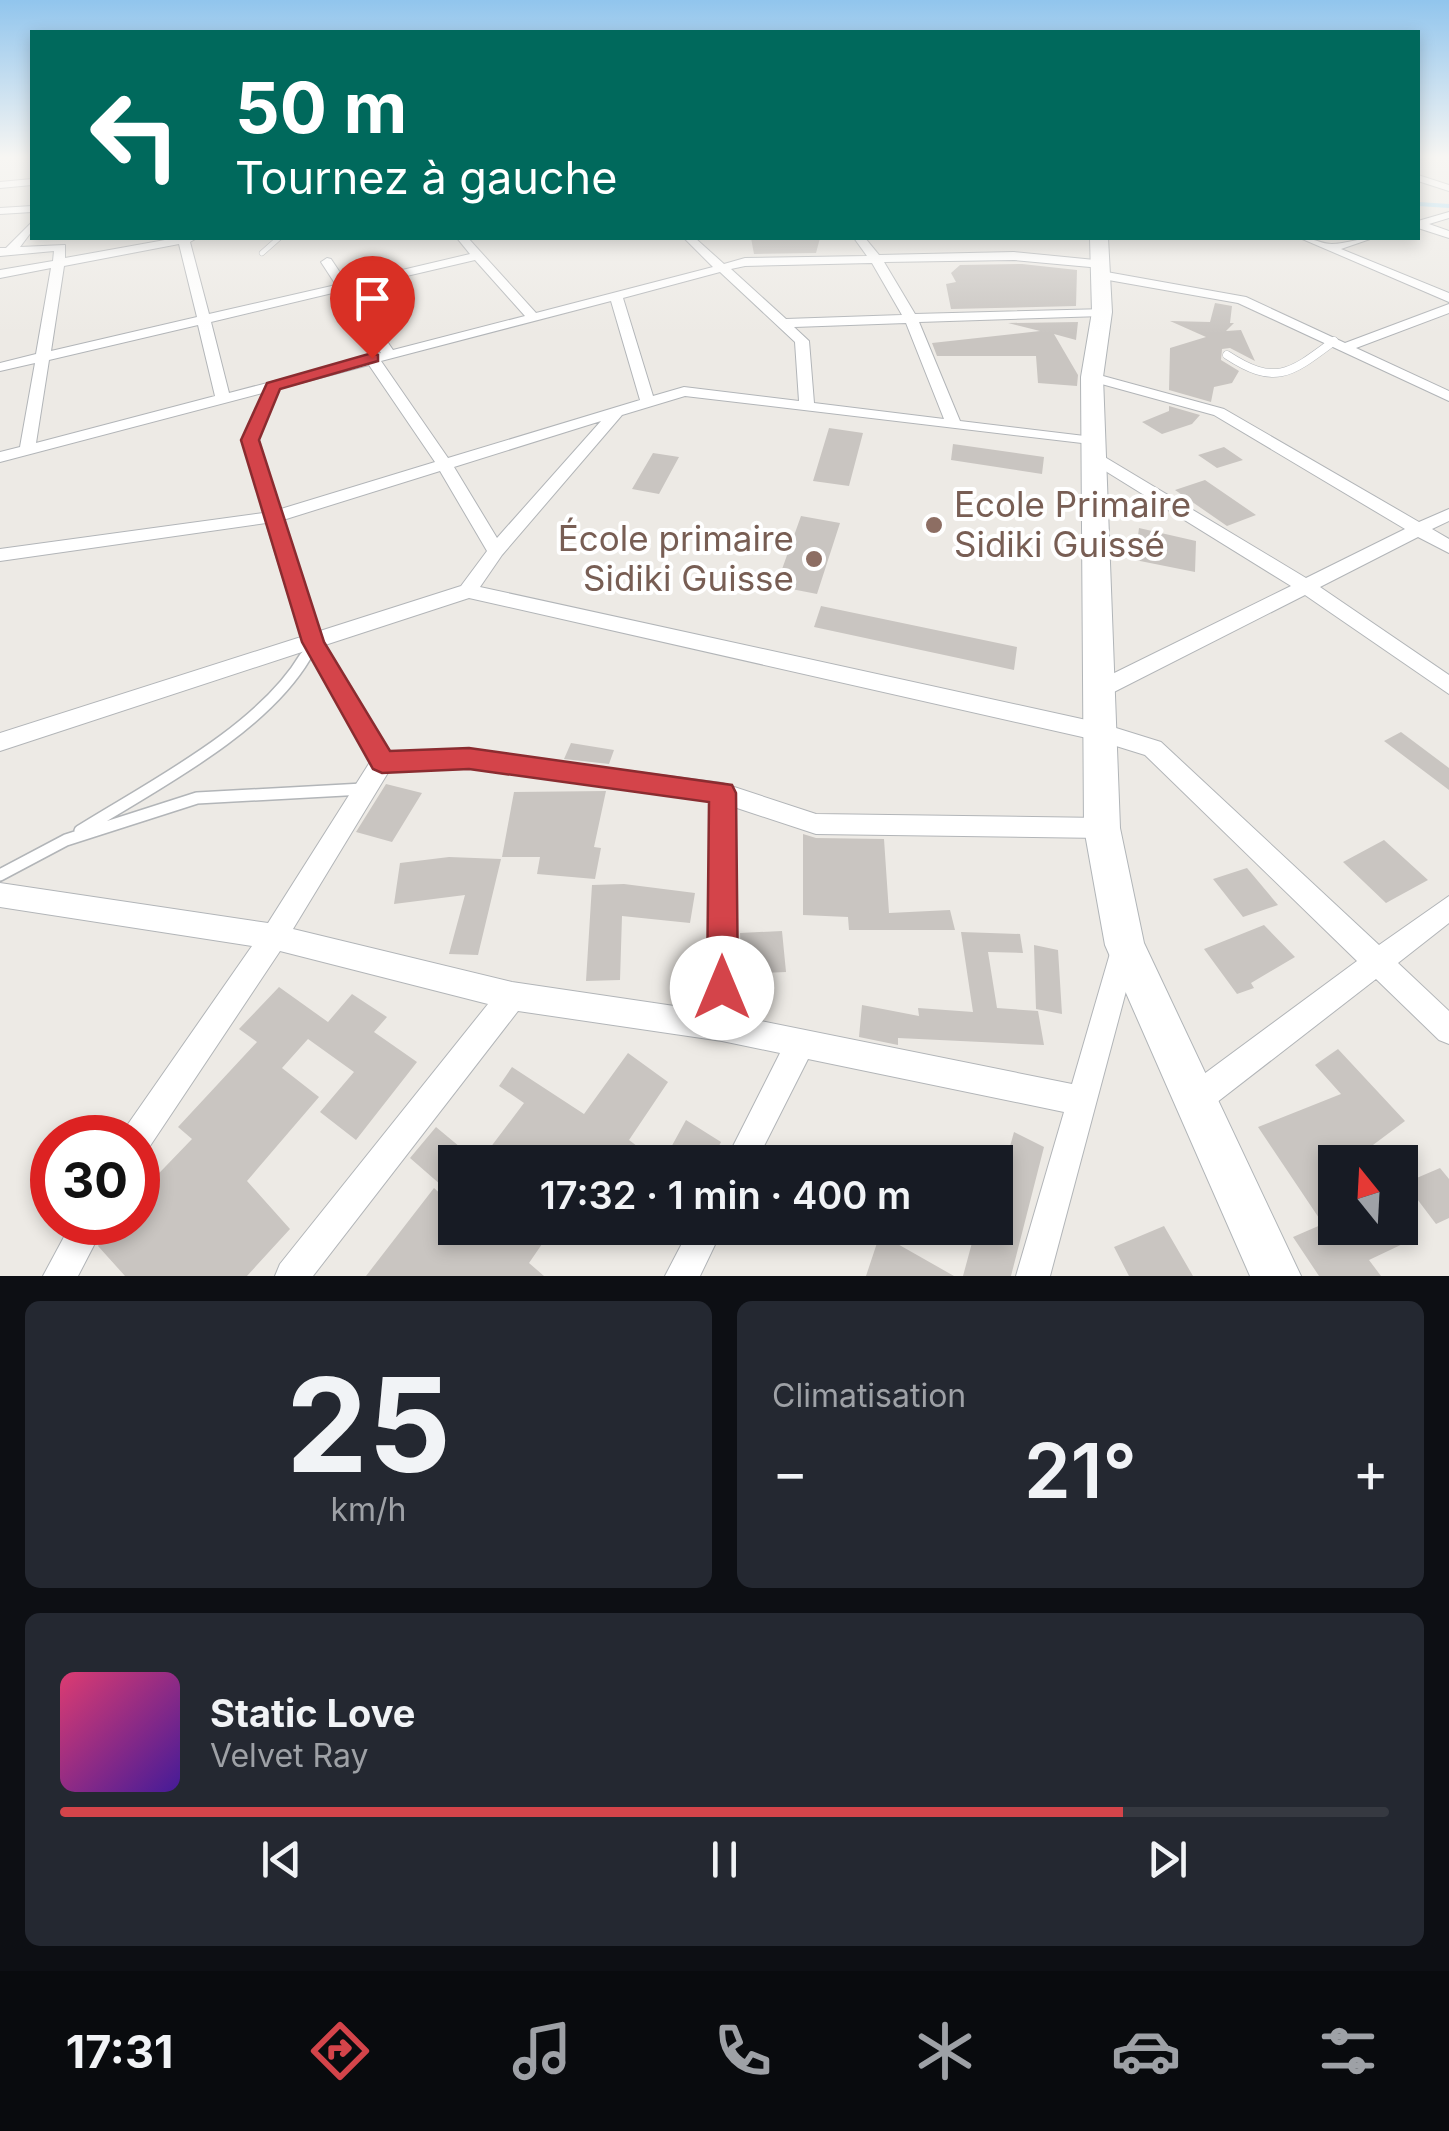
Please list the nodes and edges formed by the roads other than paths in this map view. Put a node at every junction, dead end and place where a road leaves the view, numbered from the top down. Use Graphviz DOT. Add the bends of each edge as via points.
graph roads {
  1 [pos="1449,216"];
  2 [pos="1420,223"];
  3 [pos="1420,225"];
  4 [pos="30,226"];
  5 [pos="1449,235"];
  6 [pos="178,240"];
  7 [pos="188,240"];
  8 [pos="276,240"];
  9 [pos="464,240"];
  10 [pos="692,240"];
  11 [pos="861,240"];
  12 [pos="1311,240"];
  13 [pos="1360,240"];
  14 [pos="1330,248"];
  15 [pos="5,251"];
  16 [pos="262,253"];
  17 [pos="477,256"];
  18 [pos="876,257"];
  19 [pos="1100,259"];
  20 [pos="328,262"];
  21 [pos="60,263"];
  22 [pos="723,268"];
  23 [pos="0,274"];
  24 [pos="345,286"];
  25 [pos="616,296"];
  26 [pos="1449,298"];
  27 [pos="1449,308"];
  28 [pos="1102,312"];
  29 [pos="532,316"];
  30 [pos="911,318"];
  31 [pos="202,320"];
  32 [pos="782,323"];
  33 [pos="1340,344"];
  34 [pos="1227,355"];
  35 [pos="380,356"];
  36 [pos="44,358"];
  37 [pos="0,367"];
  38 [pos="1092,377"];
  39 [pos="273,386"];
  40 [pos="1449,397"];
  41 [pos="222,399"];
  42 [pos="648,403"];
  43 [pos="807,406"];
  44 [pos="617,414"];
  45 [pos="954,424"];
  46 [pos="1092,449"];
  47 [pos="27,451"];
  48 [pos="0,457"];
  49 [pos="444,464"];
  50 [pos="1449,514"];
  51 [pos="273,517"];
  52 [pos="1418,530"];
  53 [pos="1449,547"];
  54 [pos="496,552"];
  55 [pos="0,555"];
  56 [pos="1304,585"];
  57 [pos="468,590"];
  58 [pos="313,642"];
  59 [pos="1449,686"];
  60 [pos="1098,690"];
  61 [pos="1100,732"];
  62 [pos="0,742"];
  63 [pos="382,762"];
  64 [pos="366,789"];
  65 [pos="722,793"];
  66 [pos="1102,828"];
  67 [pos="66,840"];
  68 [pos="0,875"];
  69 [pos="0,895"];
  70 [pos="1449,908"];
  71 [pos="274,937"];
  72 [pos="1126,945"];
  73 [pos="1376,963"];
  74 [pos="512,996"];
  75 [pos="722,1026"];
  76 [pos="1449,1030"];
  77 [pos="800,1045"];
  78 [pos="1196,1099"];
  79 [pos="1081,1101"];
  80 [pos="153,1115"];
  81 [pos="749,1145"];
  82 [pos="77,1245"];
  83 [pos="698,1245"];
  84 [pos="60,1276"];
  85 [pos="292,1276"];
  86 [pos="682,1276"];
  87 [pos="1034,1276"];
  88 [pos="1276,1276"];
  1 -- 2 [label="street"];
  3 -- 5 [label="street"];
  4 -- 15 [label="street"];
  6 -- 21 [label="street"];
  7 -- 31 [label="street"];
  8 -- 16 [label="lane"];
  9 -- 17 [label="street"];
  10 -- 22 [label="street"];
  11 -- 18 [label="street"];
  12 -- 14 [label="street"];
  13 -- 14 [label="street"];
  14 -- 26 [label="street"];
  15 -- 21 [label="street" via="60,247"];
  17 -- 24 [label="street"];
  17 -- 29 [label="street"];
  18 -- 19 [label="street"];
  18 -- 22 [label="street"];
  18 -- 30 [label="street"];
  19 -- 28 [label="street"];
  19 -- 33 [label="street" via="1242,300"];
  20 -- 24 [label="street"];
  21 -- 23 [label="street"];
  21 -- 36 [label="street"];
  22 -- 25 [label="street"];
  22 -- 32 [label="street"];
  24 -- 31 [label="street"];
  24 -- 35 [label="street"];
  25 -- 29 [label="street"];
  25 -- 42 [label="street"];
  27 -- 33 [label="street"];
  28 -- 30 [label="street"];
  28 -- 38 [label="street"];
  29 -- 35 [label="street"];
  30 -- 32 [label="street"];
  30 -- 45 [label="street"];
  31 -- 36 [label="street"];
  31 -- 41 [label="street"];
  32 -- 43 [label="street" via="802,342"];
  33 -- 34 [label="lane" via="1284,377 1263,376"];
  33 -- 40 [label="street"];
  35 -- 39 [label="street"];
  35 -- 49 [label="street"];
  36 -- 37 [label="street"];
  36 -- 47 [label="street"];
  38 -- 46 [label="street"];
  38 -- 52 [label="street" via="1220,412"];
  39 -- 41 [label="street"];
  39 -- 51 [label="lane" via="250,440"];
  41 -- 47 [label="street"];
  42 -- 43 [label="street" via="684,390"];
  42 -- 44 [label="street"];
  43 -- 45 [label="street"];
  44 -- 49 [label="street"];
  44 -- 54 [label="street"];
  45 -- 46 [label="street"];
  46 -- 56 [label="street"];
  46 -- 60 [label="street"];
  47 -- 48 [label="street"];
  49 -- 51 [label="street"];
  49 -- 54 [label="street"];
  50 -- 52 [label="street"];
  51 -- 55 [label="street"];
  51 -- 58 [label="street"];
  52 -- 53 [label="street"];
  52 -- 56 [label="street"];
  54 -- 57 [label="street"];
  56 -- 59 [label="street"];
  56 -- 60 [label="street"];
  57 -- 58 [label="street"];
  57 -- 61 [label="street"];
  58 -- 62 [label="street"];
  58 -- 63 [label="street"];
  58 -- 67 [label="lane" via="304,664 230,734"];
  60 -- 61 [label="street"];
  61 -- 66 [label="street"];
  61 -- 73 [label="street" via="1152,748"];
  63 -- 64 [label="street"];
  63 -- 65 [label="street" via="469,759"];
  64 -- 67 [label="lane" via="197,798"];
  64 -- 71 [label="street"];
  65 -- 66 [label="street" via="816,824"];
  65 -- 75 [label="street"];
  66 -- 72 [label="street"];
  67 -- 68 [label="lane"];
  69 -- 71 [label="street"];
  70 -- 73 [label="street"];
  71 -- 74 [label="street"];
  71 -- 80 [label="street"];
  72 -- 78 [label="street"];
  72 -- 79 [label="street"];
  73 -- 76 [label="street"];
  73 -- 78 [label="street"];
  74 -- 75 [label="street"];
  74 -- 85 [label="street"];
  75 -- 77 [label="street"];
  77 -- 79 [label="street"];
  77 -- 81 [label="street"];
  78 -- 88 [label="street"];
  79 -- 87 [label="street"];
  82 -- 84 [label="street"];
  83 -- 86 [label="street"];
}
